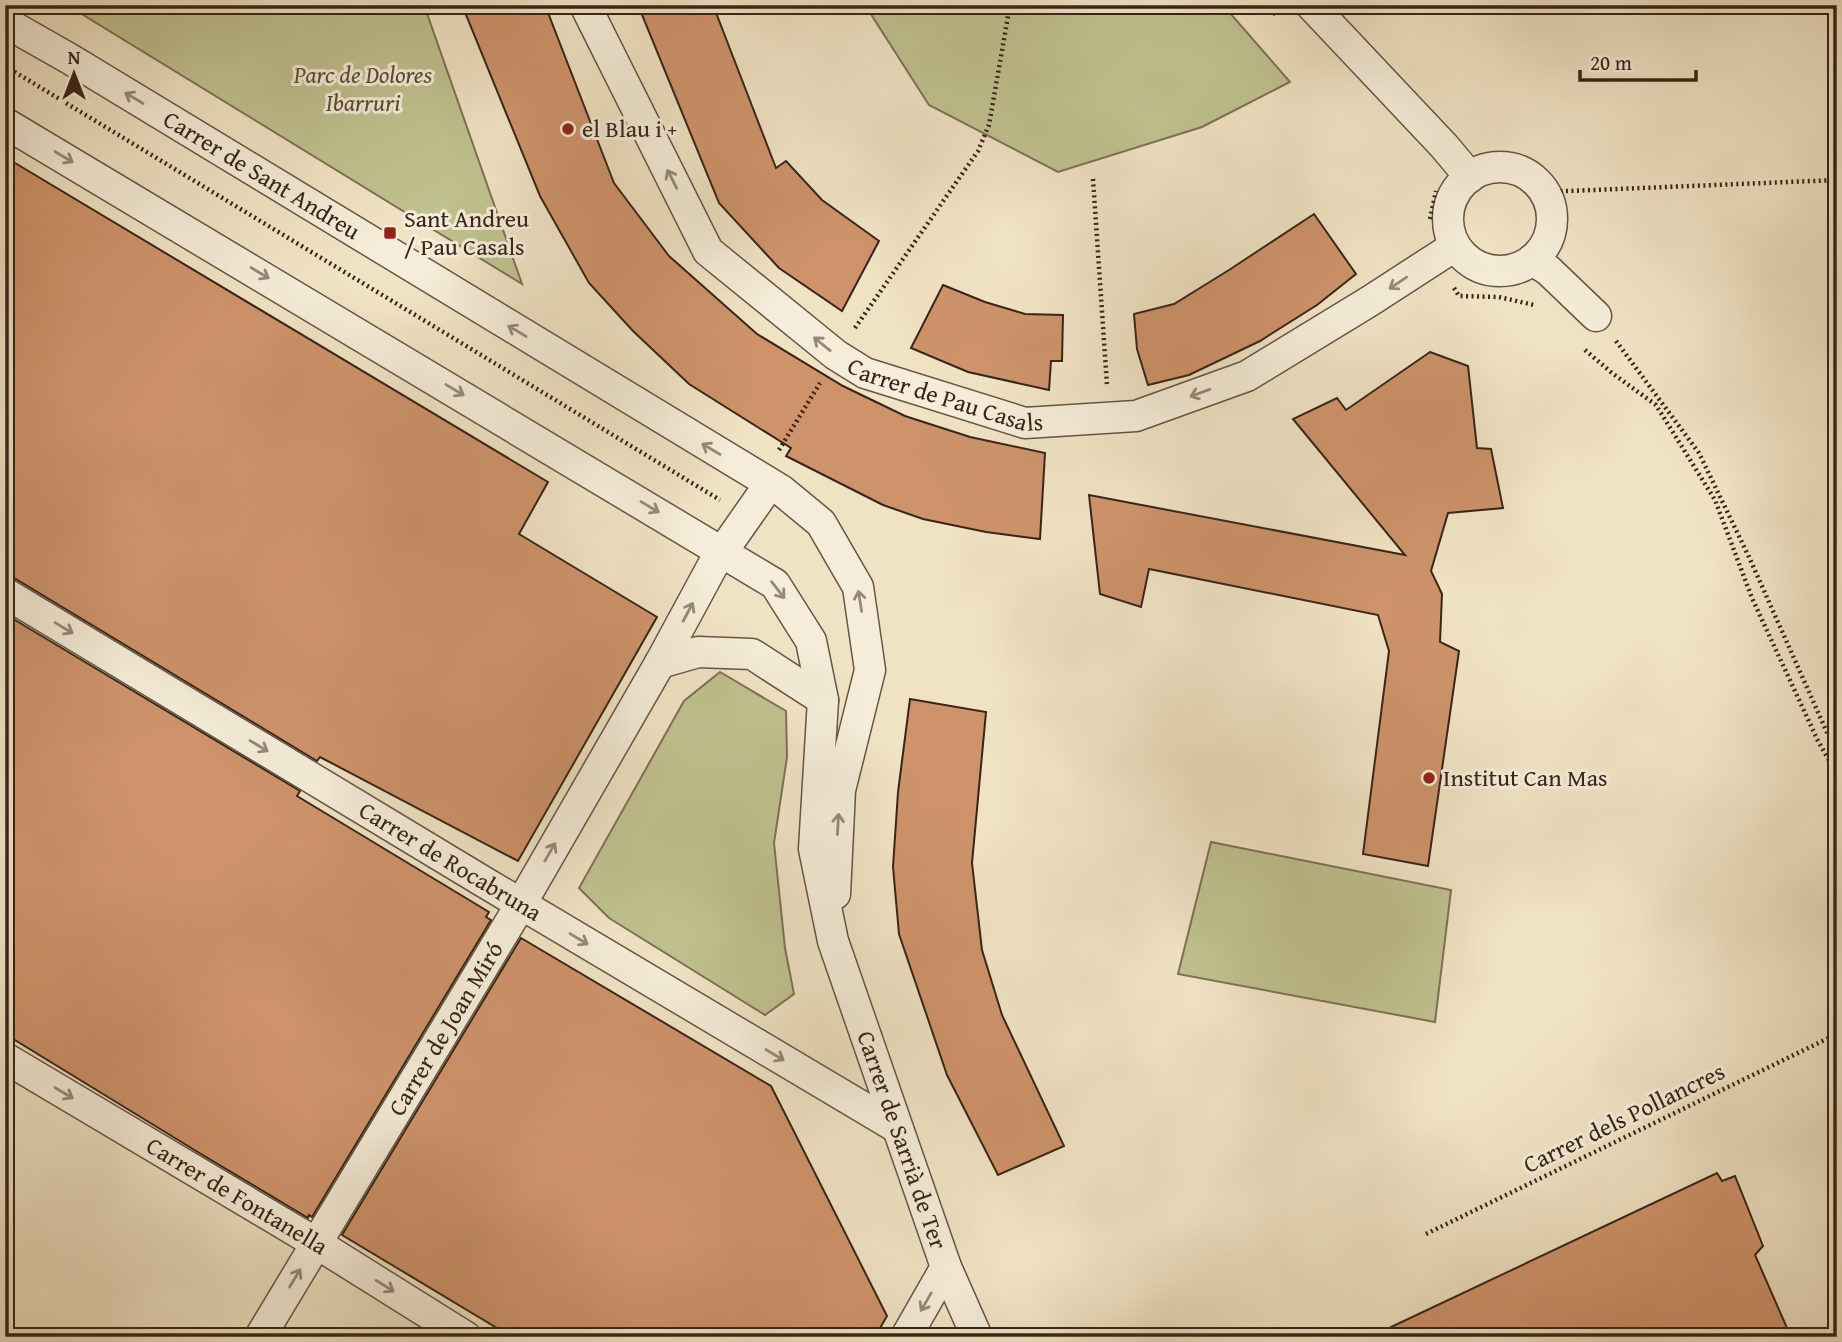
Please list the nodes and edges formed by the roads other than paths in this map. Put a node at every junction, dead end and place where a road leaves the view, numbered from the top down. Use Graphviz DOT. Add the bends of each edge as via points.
graph roads {
  1 [pos="585,5"];
  2 [pos="1311,5"];
  3 [pos="5,22"];
  4 [pos="5,123"];
  5 [pos="1470,177"];
  6 [pos="1445,252"];
  7 [pos="1532,260"];
  8 [pos="1596,316"];
  9 [pos="764,493"];
  10 [pos="723,551"];
  11 [pos="5,593"];
  12 [pos="660,663"];
  13 [pos="823,700"];
  14 [pos="521,904"];
  15 [pos="832,941"];
  16 [pos="5,1058"];
  17 [pos="896,1127"];
  18 [pos="316,1244"];
  19 [pos="946,1267"];
  20 [pos="260,1337"];
  21 [pos="466,1337"];
  22 [pos="906,1337"];
  23 [pos="977,1337"];
  6 -- 1 [label="street, Carrer de Pau Casals, one-way" via="1247,376 1136,415 1025,423 865,373 836,355 708,251"];
  2 -- 5 [label="street"];
  9 -- 3 [label="street, Carrer de Sant Andreu, one-way"];
  4 -- 10 [label="street, one-way"];
  5 -- 6 [label="street" via="1451,200"];
  5 -- 7 [label="street" via="1485,169 1519,170 1544,192 1551,206 1550,236"];
  6 -- 7 [label="street" via="1499,271"];
  7 -- 8 [label="street"];
  9 -- 10 [label="street, Carrer de Joan Miró"];
  15 -- 9 [label="street, Carrer de Sarrià de Ter, one-way" via="840,790 870,670 858,587 821,523 781,490"];
  12 -- 10 [label="street, Carrer de Joan Miró, one-way"];
  10 -- 13 [label="street, Carrer de Sarrià de Ter, one-way" via="775,583 811,641"];
  11 -- 14 [label="street, Carrer de Rocabruna, one-way"];
  12 -- 13 [label="street" via="698,652 752,654"];
  14 -- 12 [label="street, Carrer de Joan Miró, one-way"];
  13 -- 15 [label="street, Carrer de Sarrià de Ter" via="814,849"];
  14 -- 17 [label="street, Carrer de Rocabruna, one-way"];
  14 -- 18 [label="street, Carrer de Joan Miró"];
  15 -- 17 [label="street, Carrer de Sarrià de Ter"];
  16 -- 18 [label="street, Carrer de Fontanella, one-way"];
  17 -- 19 [label="street, Carrer de Sarrià de Ter"];
  20 -- 18 [label="street, Carrer de Joan Miró, one-way"];
  18 -- 21 [label="street, Carrer de Fontanella, one-way"];
  19 -- 22 [label="street, one-way"];
  19 -- 23 [label="street, Carrer de Sarrià de Ter"];
}
